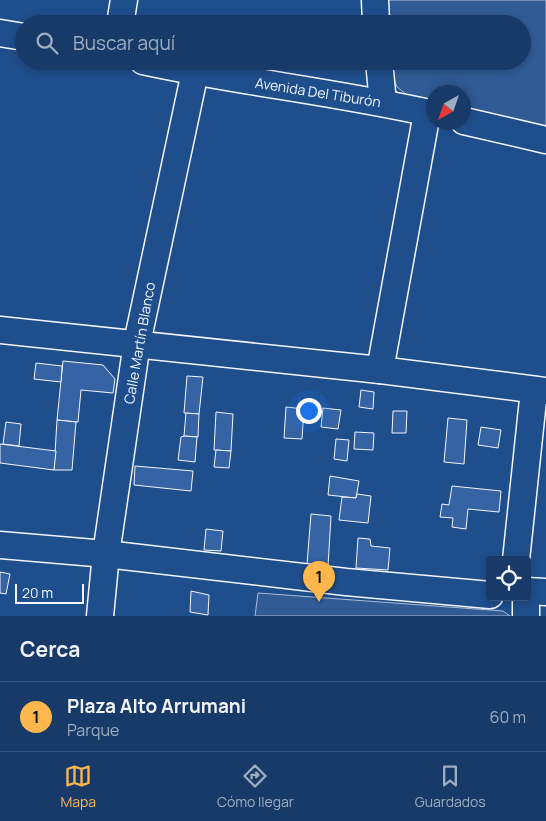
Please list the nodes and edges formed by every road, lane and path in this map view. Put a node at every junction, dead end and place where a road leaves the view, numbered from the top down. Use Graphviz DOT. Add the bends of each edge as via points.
graph roads {
  1 [pos="124,0"];
  2 [pos="375,0"];
  3 [pos="122,15"];
  4 [pos="376,15"];
  5 [pos="0,33"];
  6 [pos="15,36"];
  7 [pos="186,70"];
  8 [pos="380,70"];
  9 [pos="195,72"];
  10 [pos="383,103"];
  11 [pos="426,113"];
  12 [pos="471,123"];
  13 [pos="427,130"];
  14 [pos="546,140"];
  15 [pos="0,330"];
  16 [pos="136,343"];
  17 [pos="380,370"];
  18 [pos="540,390"];
  19 [pos="0,545"];
  20 [pos="106,554"];
  21 [pos="517,556"];
  22 [pos="531,590"];
  23 [pos="546,592"];
  24 [pos="486,595"];
  25 [pos="526,601"];
  26 [pos="100,616"];
  27 [pos="526,616"];
  1 -- 3 [label="street"];
  2 -- 4 [label="street"];
  5 -- 6 [label="street"];
  7 -- 9 [label="street, Avenida Del Tiburón"];
  8 -- 10 [label="street"];
  9 -- 10 [label="street, Avenida Del Tiburón"];
  9 -- 16 [label="street, Calle Martín Blanco"];
  10 -- 11 [label="street, Avenida Del Tiburón"];
  12 -- 14 [label="street"];
  13 -- 17 [label="street"];
  15 -- 16 [label="street"];
  16 -- 17 [label="street"];
  16 -- 20 [label="street, Calle Martín Blanco"];
  17 -- 18 [label="street"];
  18 -- 21 [label="street"];
  19 -- 20 [label="street"];
  20 -- 24 [label="street"];
  20 -- 26 [label="street, Calle Martín Blanco"];
  22 -- 23 [label="street"];
  25 -- 27 [label="street"];
}
